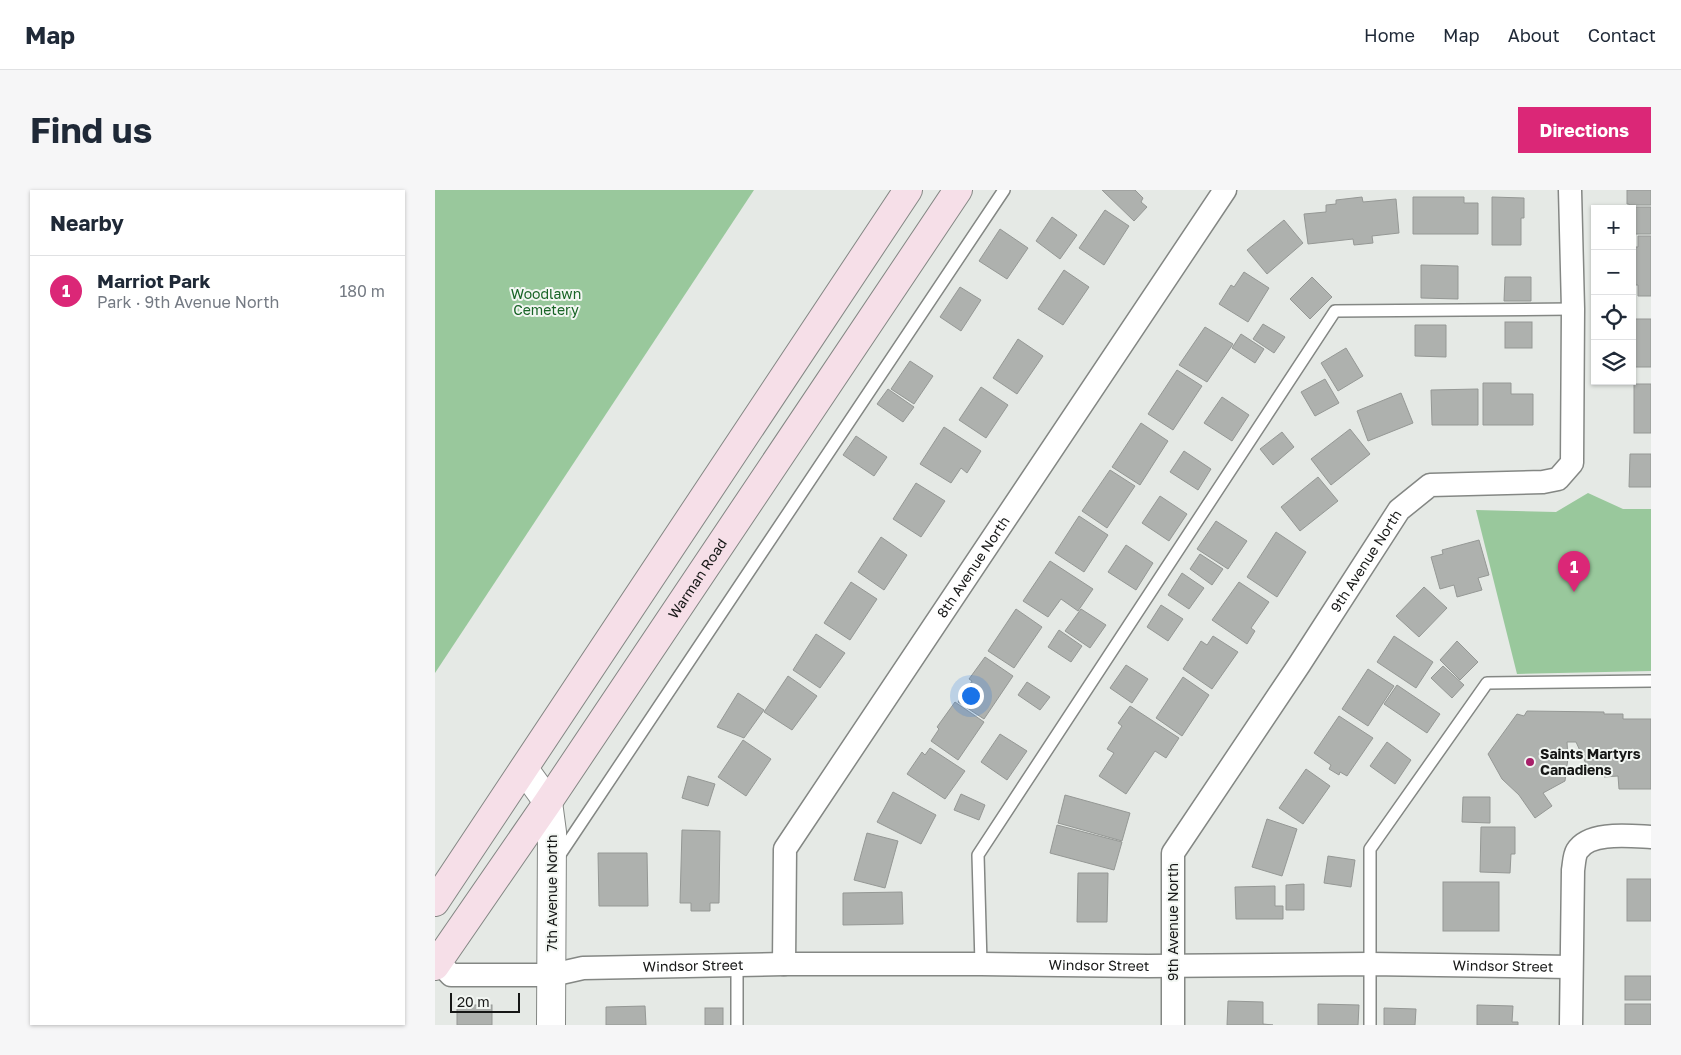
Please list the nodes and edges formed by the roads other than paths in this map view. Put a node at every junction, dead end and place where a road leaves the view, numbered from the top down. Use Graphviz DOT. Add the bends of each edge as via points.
graph roads {
  1 [pos="908,190"];
  2 [pos="958,190"];
  3 [pos="1004,190"];
  4 [pos="1225,190"];
  5 [pos="1570,190"];
  6 [pos="1573,309"];
  7 [pos="1651,681"];
  8 [pos="524,769"];
  9 [pos="548,802"];
  10 [pos="1651,836"];
  11 [pos="552,867"];
  12 [pos="435,902"];
  13 [pos="437,963"];
  14 [pos="784,964"];
  15 [pos="981,964"];
  16 [pos="1369,964"];
  17 [pos="737,966"];
  18 [pos="1173,966"];
  19 [pos="1571,967"];
  20 [pos="552,975"];
  21 [pos="551,1025"];
  22 [pos="737,1025"];
  23 [pos="1173,1025"];
  24 [pos="1370,1025"];
  25 [pos="1571,1025"];
  1 -- 8 [label="main road"];
  2 -- 9 [label="main road, Warman Road"];
  3 -- 11 [label="lane"];
  4 -- 14 [label="street, 8th Avenue North" via="785,849"];
  5 -- 6 [label="street, 9th Avenue North"];
  6 -- 15 [label="lane" via="1335,311 978,855"];
  6 -- 18 [label="street, 9th Avenue North" via="1572,463 1559,479 1543,482 1430,485 1399,510 1173,853"];
  7 -- 16 [label="lane" via="1487,682 1370,850"];
  8 -- 9 [label="street, 7th Avenue North"];
  8 -- 12 [label="main road"];
  9 -- 11 [label="street, 7th Avenue North"];
  9 -- 13 [label="main road, Warman Road"];
  10 -- 19 [label="street, Windsor Street" via="1590,839 1576,851"];
  11 -- 20 [label="street, 7th Avenue North"];
  13 -- 20 [label="street, Windsor Street" via="451,974"];
  14 -- 15 [label="street, Windsor Street"];
  14 -- 17 [label="street, Windsor Street"];
  15 -- 18 [label="street, Windsor Street"];
  16 -- 18 [label="street, Windsor Street"];
  16 -- 19 [label="street, Windsor Street"];
  16 -- 24 [label="lane"];
  17 -- 20 [label="street, Windsor Street" via="583,968"];
  17 -- 22 [label="lane"];
  18 -- 23 [label="street, 9th Avenue North"];
  19 -- 25 [label="street"];
  20 -- 21 [label="street, 7th Avenue North"];
}
